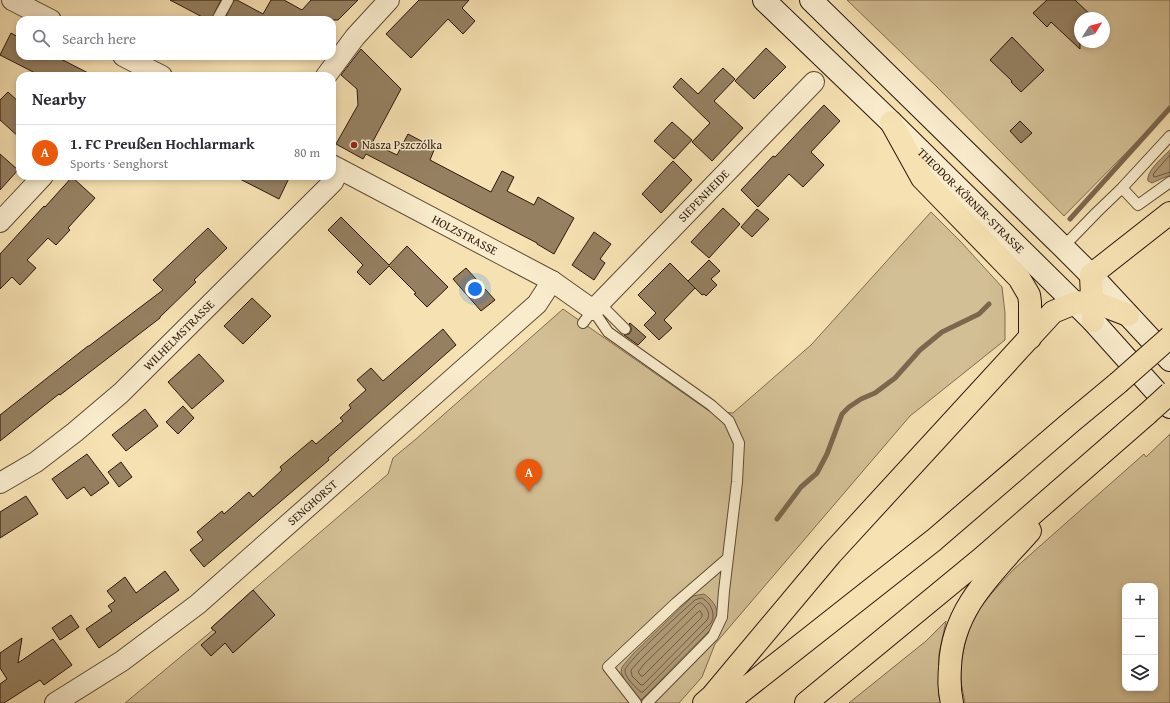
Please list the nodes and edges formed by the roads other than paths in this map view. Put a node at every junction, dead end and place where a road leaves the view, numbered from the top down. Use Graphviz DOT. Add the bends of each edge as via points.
graph roads {
  1 [pos="12,0"];
  2 [pos="228,0"];
  3 [pos="389,0"];
  4 [pos="764,0"];
  5 [pos="811,0"];
  6 [pos="43,16"];
  7 [pos="219,16"];
  8 [pos="130,65"];
  9 [pos="150,72"];
  10 [pos="329,72"];
  11 [pos="814,82"];
  12 [pos="891,122"];
  13 [pos="1170,136"];
  14 [pos="336,167"];
  15 [pos="38,180"];
  16 [pos="333,180"];
  17 [pos="1170,182"];
  18 [pos="1122,188"];
  19 [pos="1170,213"];
  20 [pos="0,222"];
  21 [pos="1064,247"];
  22 [pos="1092,275"];
  23 [pos="552,281"];
  24 [pos="1086,309"];
  25 [pos="592,312"];
  26 [pos="1128,315"];
  27 [pos="625,329"];
  28 [pos="1170,337"];
  29 [pos="1030,338"];
  30 [pos="1170,360"];
  31 [pos="1170,393"];
  32 [pos="1170,407"];
  33 [pos="1085,469"];
  34 [pos="0,482"];
  35 [pos="728,558"];
  36 [pos="55,703"];
  37 [pos="636,703"];
  38 [pos="646,703"];
  39 [pos="704,703"];
  40 [pos="727,703"];
  41 [pos="806,703"];
  42 [pos="952,703"];
  1 -- 6 [label="street"];
  2 -- 7 [label="lane"];
  3 -- 10 [label="street" via="355,37"];
  4 -- 12 [label="main road, THEODOR-KÖRNER-STRASSE"];
  5 -- 21 [label="main road"];
  8 -- 9 [label="street"];
  11 -- 25 [label="street, SIEPENHEIDE"];
  12 -- 24 [label="main road, THEODOR-KÖRNER-STRASSE"];
  12 -- 29 [label="highway" via="922,178 1019,278 1029,295"];
  13 -- 18 [label="lane"];
  14 -- 23 [label="street, HOLZSTRASSE"];
  15 -- 20 [label="street"];
  16 -- 34 [label="street, WILHELMSTRASSE" via="121,392 36,462"];
  17 -- 18 [label="lane" via="1138,205"];
  18 -- 21 [label="lane"];
  19 -- 22 [label="highway"];
  21 -- 22 [label="main road"];
  22 -- 24 [label="highway"];
  22 -- 26 [label="main road"];
  23 -- 25 [label="street, HOLZSTRASSE"];
  23 -- 36 [label="street, SENGHORST" via="537,304 198,604 122,661"];
  24 -- 26 [label="highway"];
  24 -- 29 [label="highway" via="1053,312"];
  24 -- 32 [label="main road, THEODOR-KÖRNER-STRASSE"];
  25 -- 27 [label="lane"];
  25 -- 35 [label="lane" via="608,332 711,405 729,421 739,444"];
  26 -- 30 [label="main road"];
  28 -- 40 [label="highway, bridge" via="934,540"];
  29 -- 39 [label="highway" via="831,554"];
  31 -- 33 [label="highway, bridge"];
  33 -- 41 [label="highway" via="982,558"];
  33 -- 42 [label="highway" via="978,591 964,613 955,633 950,655 949,689"];
  35 -- 37 [label="lane" via="608,668"];
  35 -- 38 [label="lane" via="722,617 713,636"];
}
